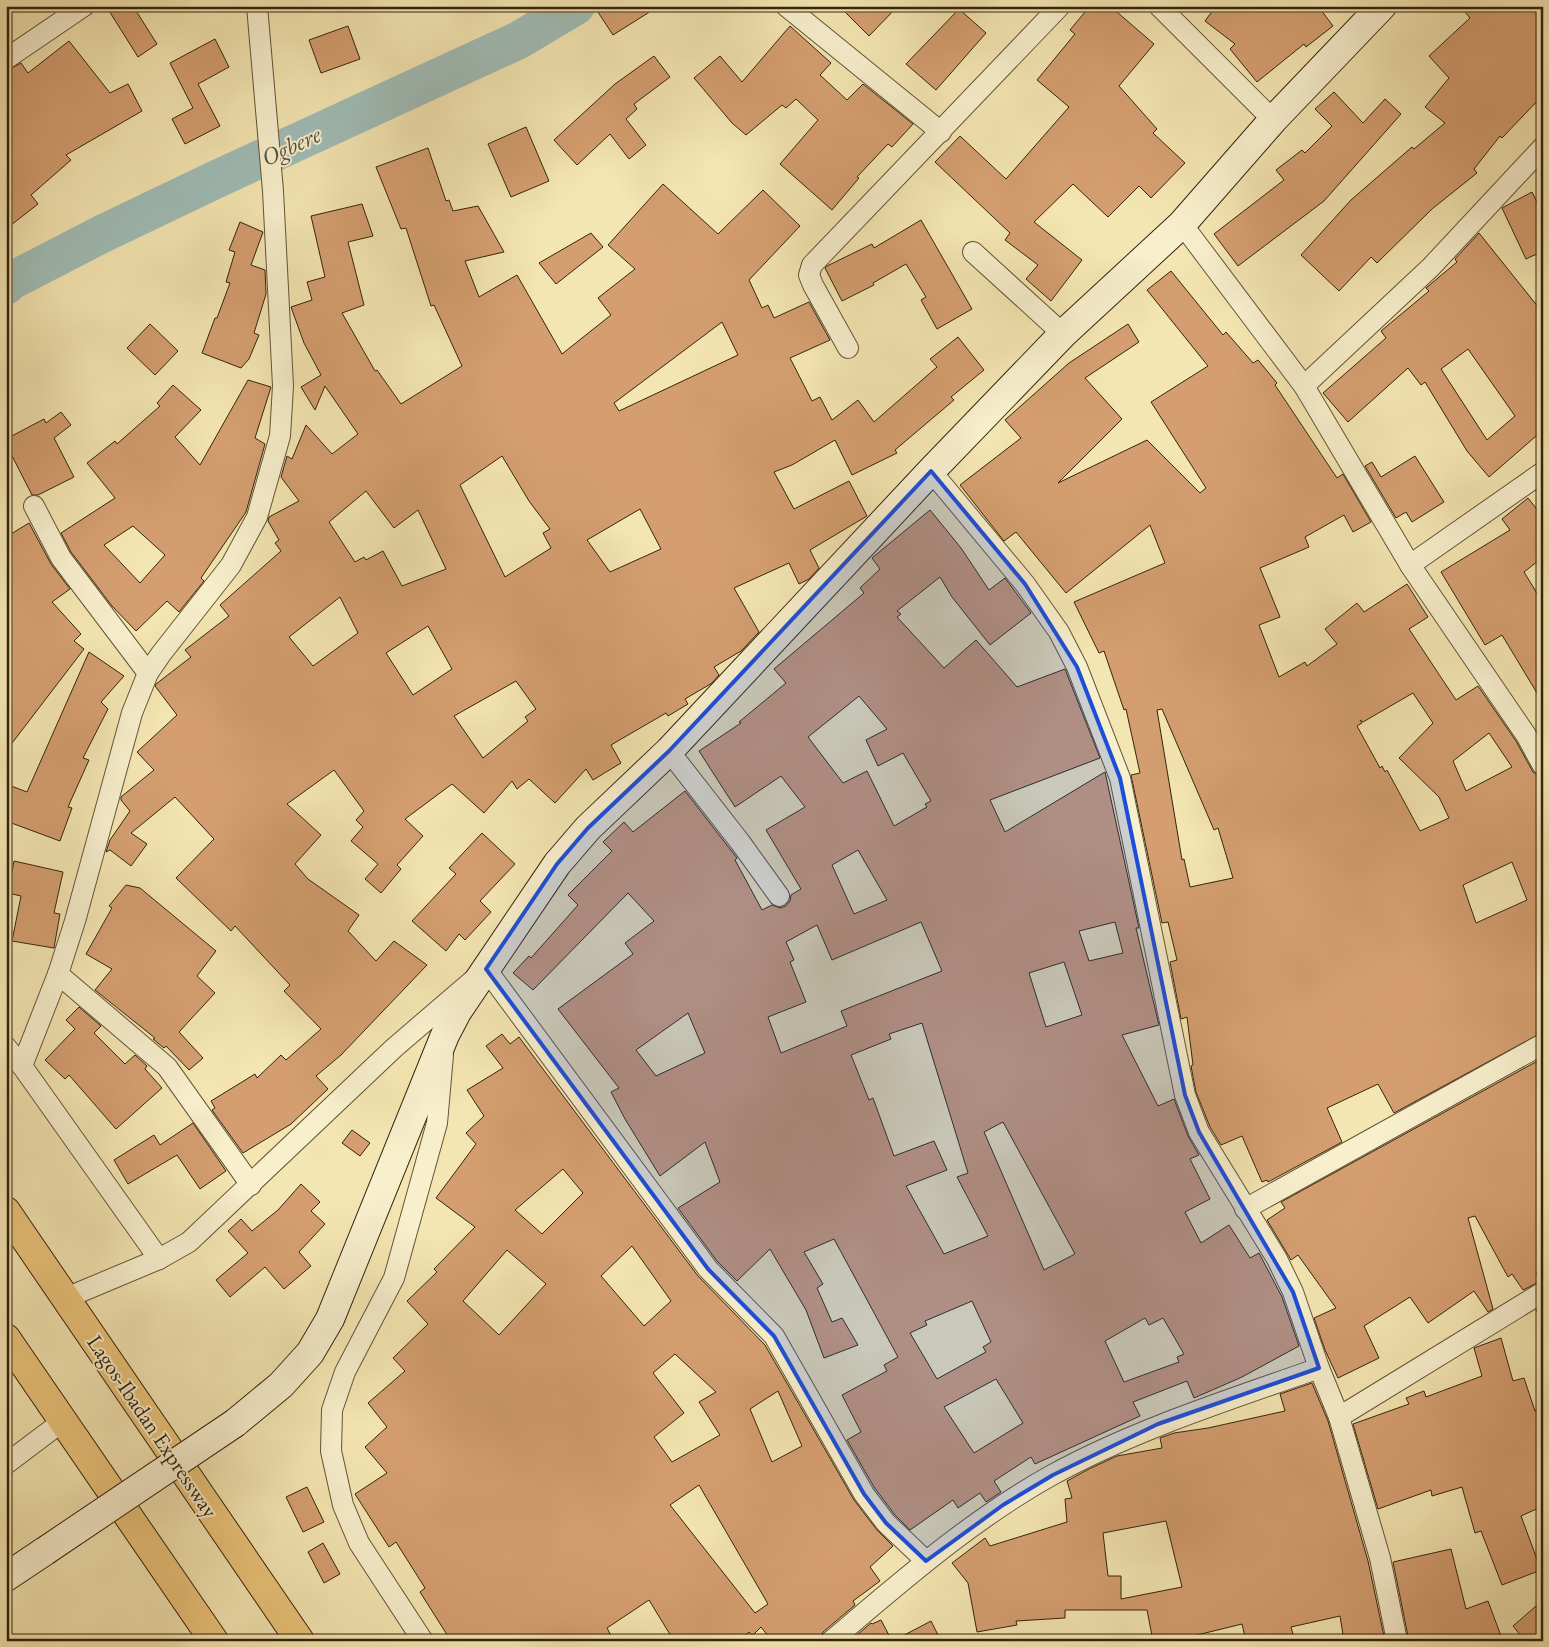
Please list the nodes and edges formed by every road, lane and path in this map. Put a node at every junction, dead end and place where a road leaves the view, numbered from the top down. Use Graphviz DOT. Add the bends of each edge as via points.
graph roads {
  1 [pos="84,6"];
  2 [pos="257,6"];
  3 [pos="786,6"];
  4 [pos="1060,6"];
  5 [pos="1159,6"];
  6 [pos="1382,6"];
  7 [pos="6,59"];
  8 [pos="1273,120"];
  9 [pos="941,132"];
  10 [pos="1543,147"];
  11 [pos="1182,224"];
  12 [pos="973,252"];
  13 [pos="1063,334"];
  14 [pos="848,348"];
  15 [pos="1304,386"];
  16 [pos="931,471"];
  17 [pos="1543,472"];
  18 [pos="34,506"];
  19 [pos="1410,565"];
  20 [pos="148,673"];
  21 [pos="669,751"];
  22 [pos="1543,766"];
  23 [pos="779,896"];
  24 [pos="486,969"];
  25 [pos="58,974"];
  26 [pos="445,1035"];
  27 [pos="1543,1044"];
  28 [pos="6,1047"];
  29 [pos="22,1066"];
  30 [pos="251,1186"];
  31 [pos="1245,1209"];
  32 [pos="6,1212"];
  33 [pos="159,1259"];
  34 [pos="1543,1292"];
  35 [pos="66,1298"];
  36 [pos="6,1338"];
  37 [pos="1319,1368"];
  38 [pos="1339,1417"];
  39 [pos="63,1421"];
  40 [pos="6,1464"];
  41 [pos="926,1561"];
  42 [pos="6,1577"];
  43 [pos="214,1641"];
  44 [pos="300,1641"];
  45 [pos="423,1641"];
  46 [pos="831,1641"];
  47 [pos="1397,1641"];
  1 -- 7 [label="street"];
  2 -- 20 [label="street" via="273,191 283,386 280,436 257,517 231,565"];
  3 -- 9 [label="street"];
  4 -- 9 [label="street"];
  5 -- 8 [label="street"];
  6 -- 8 [label="main road"];
  8 -- 11 [label="main road"];
  9 -- 14 [label="street" via="812,264 809,275 813,285"];
  10 -- 15 [label="street" via="1430,266"];
  11 -- 13 [label="main road"];
  11 -- 15 [label="street"];
  12 -- 13 [label="street"];
  13 -- 16 [label="main road"];
  15 -- 19 [label="street"];
  16 -- 21 [label="main road"];
  16 -- 31 [label="street" via="1025,584 1077,667 1120,778 1185,1095 1199,1132"];
  17 -- 19 [label="street"];
  18 -- 20 [label="street" via="61,558"];
  19 -- 22 [label="street" via="1517,722"];
  20 -- 25 [label="street" via="132,713"];
  21 -- 23 [label="street"];
  21 -- 24 [label="main road" via="588,828 557,864"];
  24 -- 26 [label="main road"];
  24 -- 30 [label="street" via="394,1048"];
  24 -- 41 [label="street" via="708,1269 774,1336 864,1494 886,1523"];
  25 -- 29 [label="street"];
  25 -- 30 [label="street" via="167,1067"];
  26 -- 42 [label="main road, bridge" via="330,1319 310,1353 281,1385 235,1423"];
  26 -- 45 [label="street" via="437,1123 425,1169 394,1278 345,1372 332,1410 330,1451 343,1505 359,1543"];
  27 -- 31 [label="street"];
  28 -- 29 [label="street"];
  29 -- 33 [label="street"];
  30 -- 33 [label="street" via="189,1242"];
  31 -- 37 [label="street" via="1294,1292"];
  32 -- 35 [label="highway, Lagos-Ibadan Expressway"];
  33 -- 35 [label="street"];
  34 -- 38 [label="street"];
  35 -- 44 [label="highway, Lagos-Ibadan Expressway"];
  36 -- 39 [label="highway"];
  37 -- 38 [label="street"];
  37 -- 41 [label="street" via="1158,1424 1053,1475 1003,1505"];
  38 -- 47 [label="street" via="1380,1558"];
  39 -- 40 [label="street"];
  39 -- 43 [label="highway"];
  41 -- 46 [label="street"];
}
